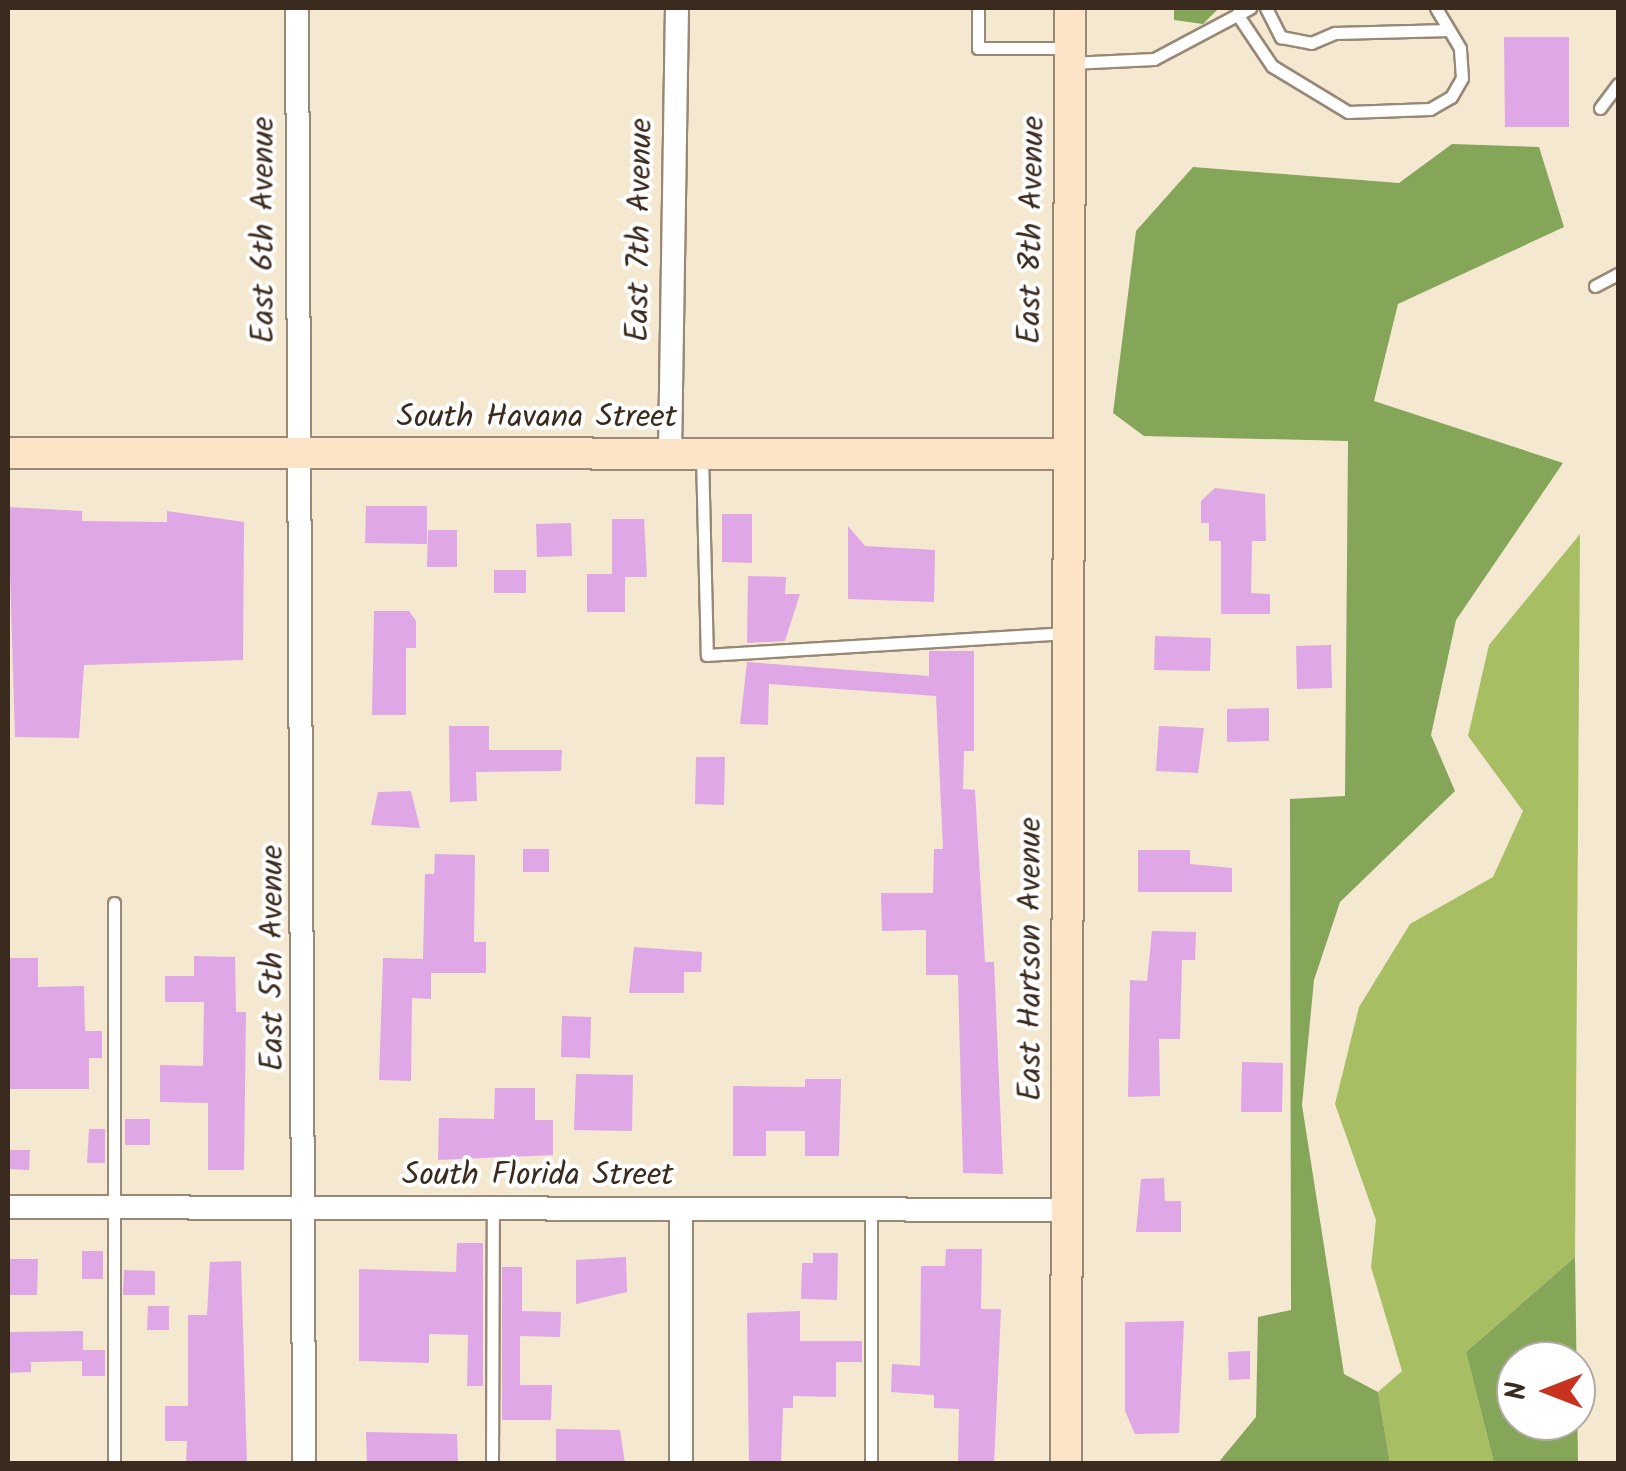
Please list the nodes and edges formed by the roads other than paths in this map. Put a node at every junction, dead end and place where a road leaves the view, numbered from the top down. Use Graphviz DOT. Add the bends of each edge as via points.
graph roads {
  1 [pos="297,8"];
  2 [pos="677,8"];
  3 [pos="978,8"];
  4 [pos="1070,8"];
  5 [pos="1250,8"];
  6 [pos="1266,8"];
  7 [pos="1436,8"];
  8 [pos="1237,14"];
  9 [pos="1449,30"];
  10 [pos="1070,55"];
  11 [pos="1618,84"];
  12 [pos="1600,108"];
  13 [pos="1618,274"];
  14 [pos="1594,286"];
  15 [pos="8,452"];
  16 [pos="306,453"];
  17 [pos="670,453"];
  18 [pos="702,453"];
  19 [pos="1066,454"];
  20 [pos="1066,634"];
  21 [pos="114,903"];
  22 [pos="114,1206"];
  23 [pos="306,1206"];
  24 [pos="8,1207"];
  25 [pos="493,1208"];
  26 [pos="681,1210"];
  27 [pos="871,1210"];
  28 [pos="1067,1210"];
  29 [pos="114,1464"];
  30 [pos="304,1464"];
  31 [pos="492,1464"];
  32 [pos="681,1464"];
  33 [pos="871,1464"];
  34 [pos="1066,1464"];
  1 -- 16 [label="street, East 6th Avenue"];
  2 -- 17 [label="street, East 7th Avenue"];
  3 -- 10 [label="lane" via="978,48"];
  4 -- 10 [label="street, East 8th Avenue"];
  5 -- 8 [label="lane"];
  6 -- 9 [label="lane" via="1281,36 1311,43 1336,33"];
  7 -- 9 [label="lane"];
  8 -- 9 [label="lane" via="1272,66 1348,112 1430,109 1451,98 1462,78"];
  8 -- 10 [label="lane" via="1154,59"];
  10 -- 19 [label="street, East 8th Avenue"];
  11 -- 12 [label="lane"];
  13 -- 14 [label="lane"];
  15 -- 16 [label="street, South Havana Street"];
  16 -- 17 [label="street, South Havana Street"];
  16 -- 23 [label="street, East 5th Avenue"];
  17 -- 18 [label="street, South Havana Street"];
  18 -- 19 [label="street, South Havana Street"];
  18 -- 20 [label="lane" via="706,656"];
  19 -- 20 [label="street, East Hartson Avenue"];
  20 -- 28 [label="street, East Hartson Avenue"];
  21 -- 22 [label="lane"];
  22 -- 23 [label="street, South Florida Street"];
  22 -- 24 [label="street, South Florida Street"];
  22 -- 29 [label="lane"];
  23 -- 25 [label="street, South Florida Street"];
  23 -- 30 [label="street, East 5th Avenue"];
  25 -- 26 [label="street, South Florida Street"];
  25 -- 31 [label="lane"];
  26 -- 27 [label="street, South Florida Street"];
  26 -- 32 [label="street"];
  27 -- 28 [label="street, South Florida Street"];
  27 -- 33 [label="lane"];
  28 -- 34 [label="street, East Hartson Avenue"];
}
